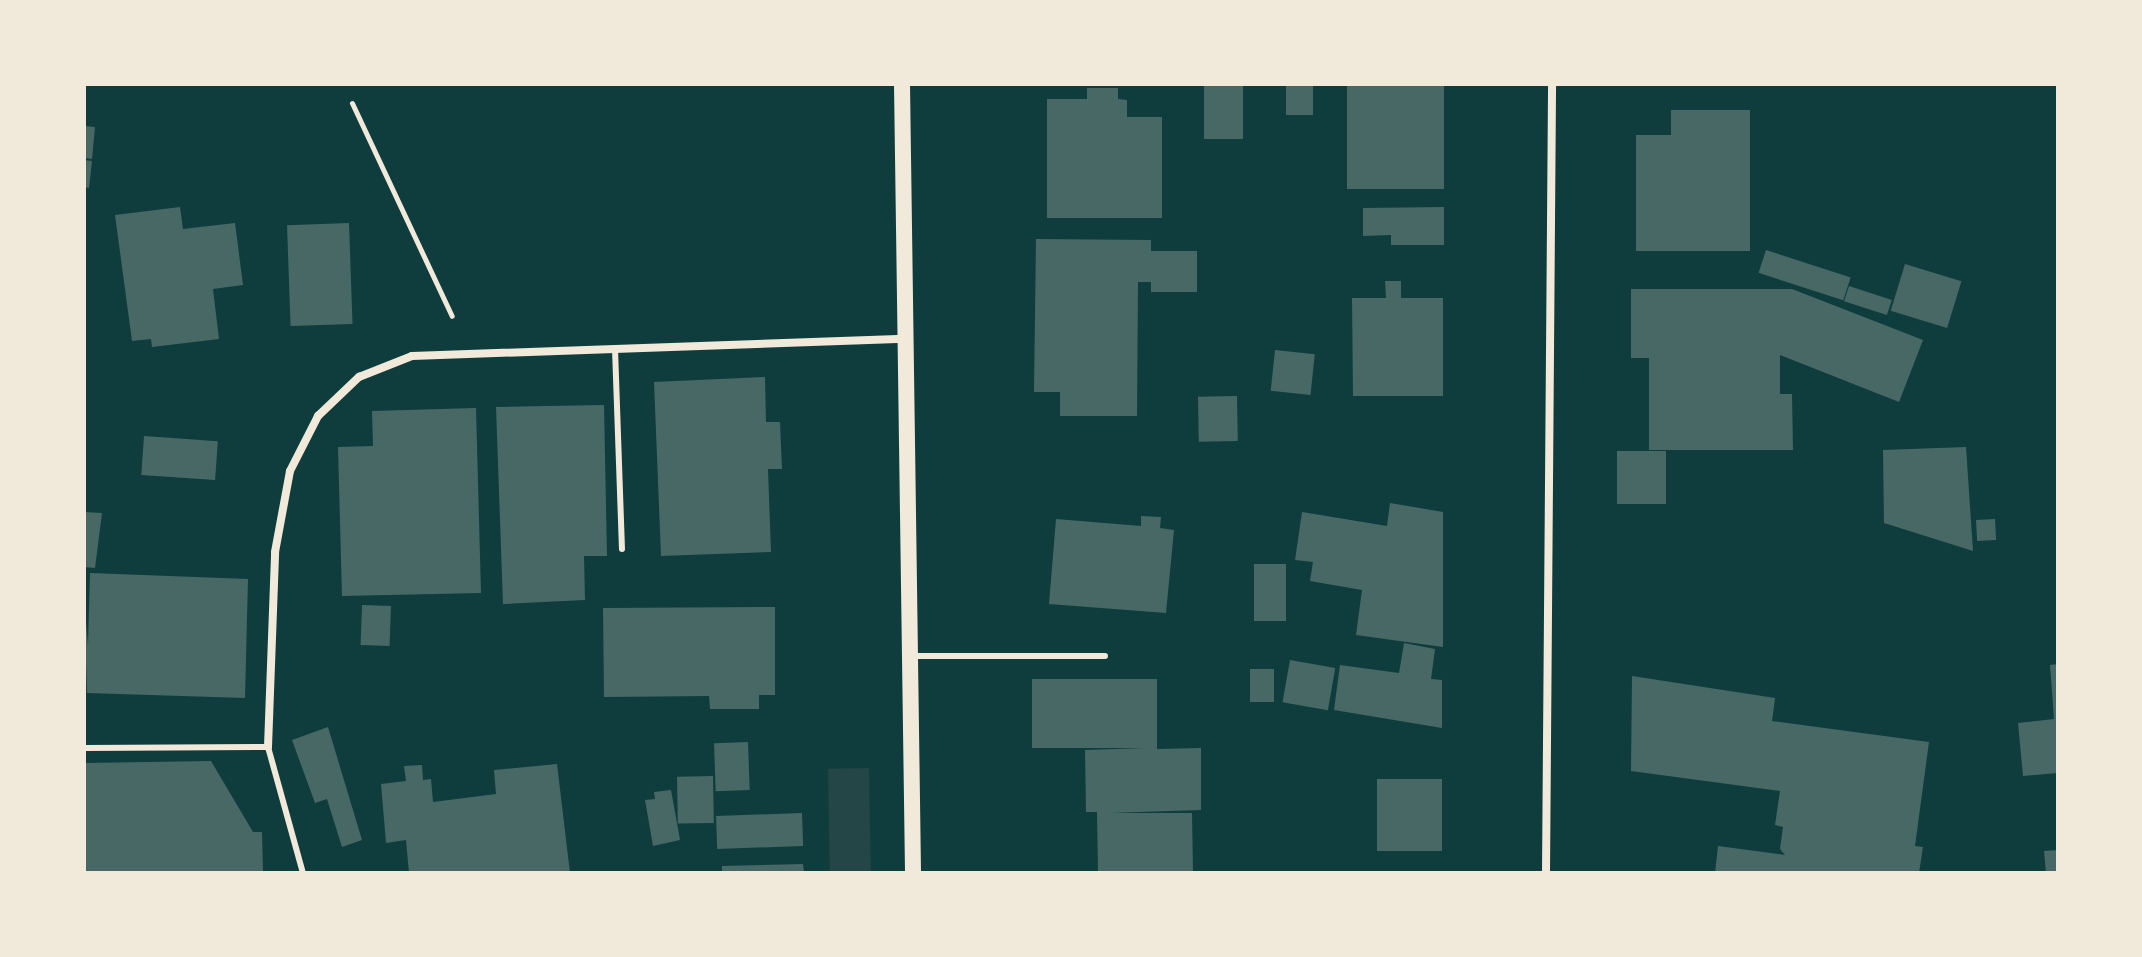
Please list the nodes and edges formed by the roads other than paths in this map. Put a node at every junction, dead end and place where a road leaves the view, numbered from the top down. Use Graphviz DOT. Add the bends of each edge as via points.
graph roads {
  1 [pos="902,84"];
  2 [pos="1552,84"];
  3 [pos="906,339"];
  4 [pos="615,349"];
  5 [pos="622,549"];
  6 [pos="910,656"];
  7 [pos="1105,656"];
  8 [pos="268,747"];
  9 [pos="84,748"];
  10 [pos="303,873"];
  11 [pos="913,873"];
  12 [pos="1546,873"];
  1 -- 3 [label="main road"];
  2 -- 12 [label="street"];
  3 -- 4 [label="street"];
  3 -- 6 [label="main road"];
  4 -- 5 [label="lane"];
  4 -- 8 [label="street" via="412,356 359,377 318,416 290,471 275,552"];
  6 -- 7 [label="lane"];
  6 -- 11 [label="main road"];
  8 -- 9 [label="lane"];
  8 -- 10 [label="lane"];
}
